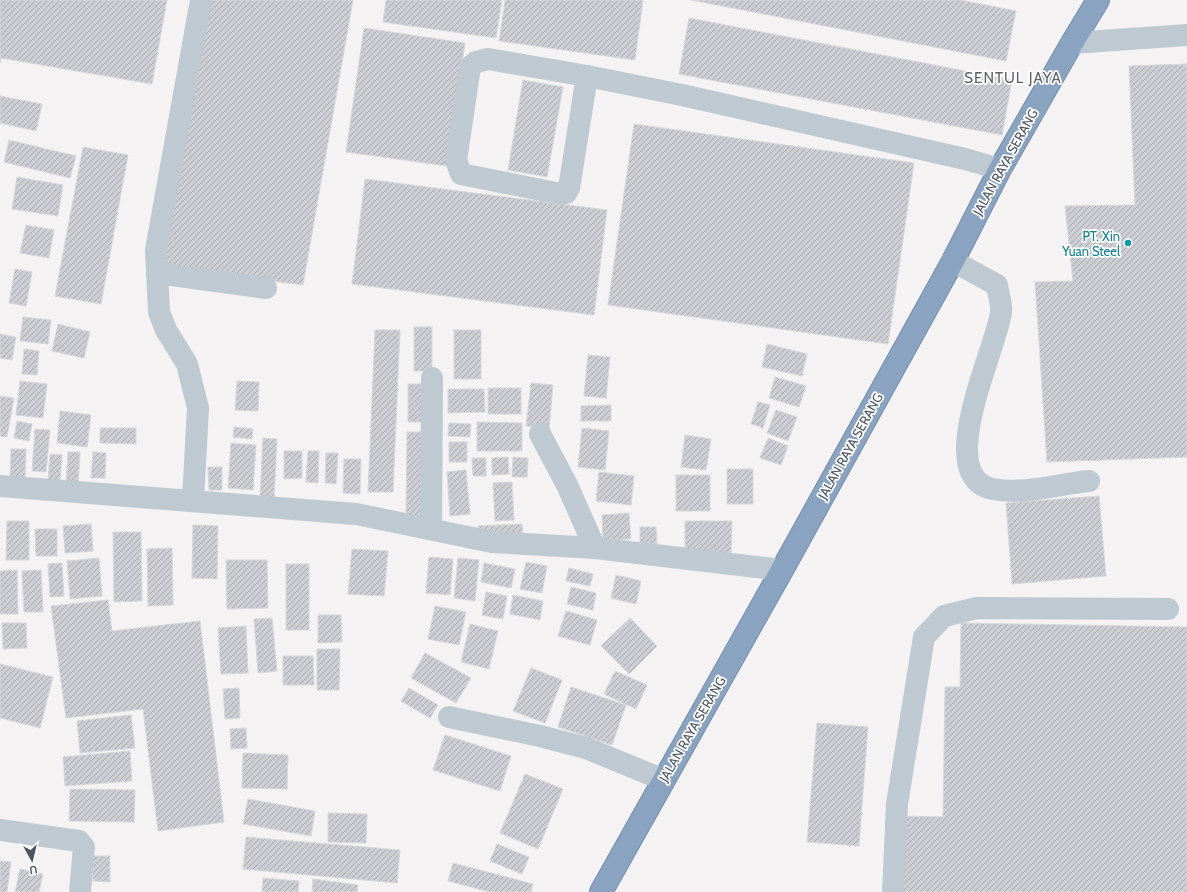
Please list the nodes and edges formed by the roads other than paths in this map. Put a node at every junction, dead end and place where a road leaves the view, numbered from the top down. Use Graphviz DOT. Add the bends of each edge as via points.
graph roads {
  1 [pos="201,0"];
  2 [pos="1098,0"];
  3 [pos="1187,34"];
  4 [pos="1072,42"];
  5 [pos="587,76"];
  6 [pos="1000,169"];
  7 [pos="953,261"];
  8 [pos="157,273"];
  9 [pos="266,288"];
  10 [pos="432,378"];
  11 [pos="540,434"];
  12 [pos="1089,480"];
  13 [pos="0,486"];
  14 [pos="193,500"];
  15 [pos="431,529"];
  16 [pos="595,548"];
  17 [pos="782,570"];
  18 [pos="1168,609"];
  19 [pos="449,717"];
  20 [pos="664,780"];
  21 [pos="0,830"];
  22 [pos="80,892"];
  23 [pos="600,892"];
  24 [pos="893,892"];
  1 -- 8 [label="street" via="156,250"];
  2 -- 4 [label="highway, JALAN RAYA SERANG"];
  3 -- 4 [label="street"];
  4 -- 6 [label="highway, JALAN RAYA SERANG"];
  5 -- 5 [label="street" via="488,59 476,62 470,68 456,160 461,174 566,193 569,188"];
  5 -- 6 [label="street" via="958,157"];
  6 -- 7 [label="highway, JALAN RAYA SERANG"];
  7 -- 12 [label="street" via="997,285 1001,311 993,346 971,411 966,448 970,471 981,485 1013,491"];
  7 -- 17 [label="highway, JALAN RAYA SERANG"];
  8 -- 9 [label="street"];
  8 -- 14 [label="street" via="159,312 166,330 187,364 198,408"];
  10 -- 15 [label="street"];
  11 -- 16 [label="street"];
  13 -- 14 [label="street"];
  14 -- 15 [label="street" via="356,514"];
  15 -- 16 [label="street" via="492,542"];
  16 -- 17 [label="street"];
  17 -- 20 [label="highway, JALAN RAYA SERANG"];
  18 -- 24 [label="street" via="976,608 944,616 924,637 897,804"];
  19 -- 20 [label="street" via="586,748"];
  20 -- 23 [label="highway, JALAN RAYA SERANG"];
  21 -- 22 [label="street" via="79,841 84,847"];
}
